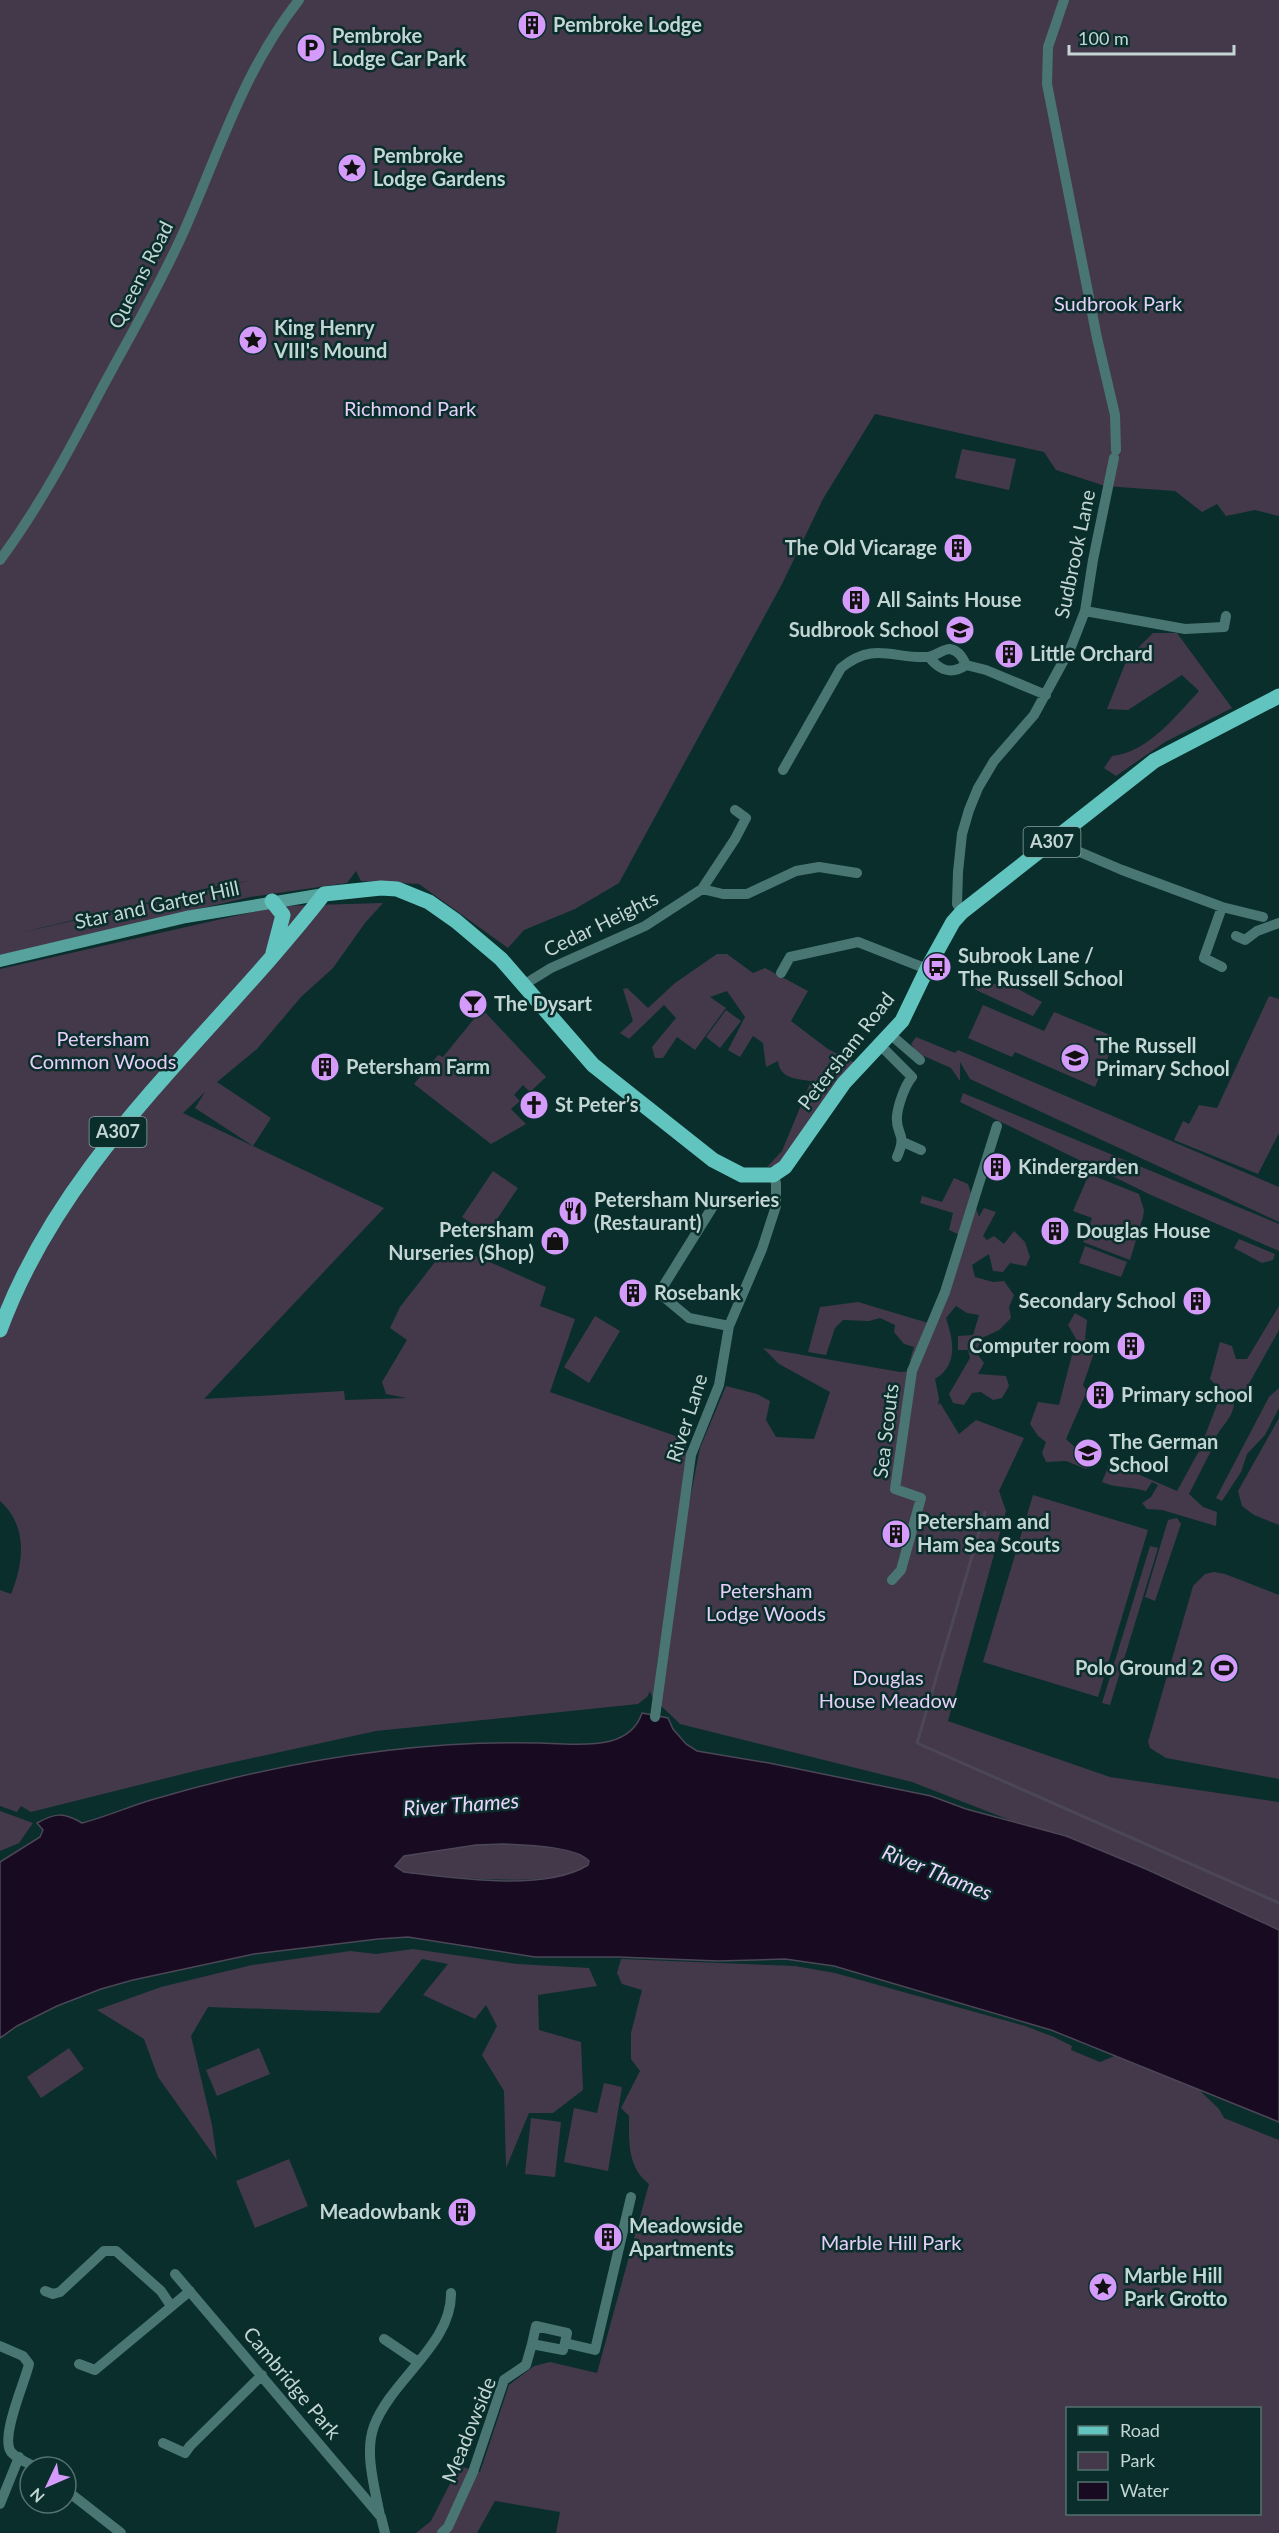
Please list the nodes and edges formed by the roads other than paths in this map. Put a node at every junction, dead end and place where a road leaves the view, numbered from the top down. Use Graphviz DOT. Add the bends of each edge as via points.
graph roads {
  1 [pos="299,0"];
  2 [pos="1064,0"];
  3 [pos="0,560"];
  4 [pos="1085,611"];
  5 [pos="1226,616"];
  6 [pos="929,657"];
  7 [pos="966,665"];
  8 [pos="1046,695"];
  9 [pos="1279,696"];
  10 [pos="783,770"];
  11 [pos="735,810"];
  12 [pos="1059,837"];
  13 [pos="857,873"];
  14 [pos="702,888"];
  15 [pos="324,894"];
  16 [pos="272,901"];
  17 [pos="1222,907"];
  18 [pos="962,912"];
  19 [pos="1263,917"];
  20 [pos="1276,923"];
  21 [pos="1236,936"];
  22 [pos="271,958"];
  23 [pos="0,961"];
  24 [pos="1222,967"];
  25 [pos="927,969"];
  26 [pos="781,973"];
  27 [pos="525,984"];
  28 [pos="886,1041"];
  29 [pos="920,1060"];
  30 [pos="997,1126"];
  31 [pos="903,1142"];
  32 [pos="921,1150"];
  33 [pos="897,1157"];
  34 [pos="773,1175"];
  35 [pos="715,1203"];
  36 [pos="729,1326"];
  37 [pos="0,1330"];
  38 [pos="892,1580"];
  39 [pos="655,1717"];
  40 [pos="631,2197"];
  41 [pos="175,2274"];
  42 [pos="45,2291"];
  43 [pos="190,2291"];
  44 [pos="451,2293"];
  45 [pos="171,2306"];
  46 [pos="384,2339"];
  47 [pos="565,2343"];
  48 [pos="532,2344"];
  49 [pos="0,2346"];
  50 [pos="418,2362"];
  51 [pos="79,2364"];
  52 [pos="262,2375"];
  53 [pos="163,2443"];
  54 [pos="18,2456"];
  55 [pos="18,2459"];
  56 [pos="3,2488"];
  57 [pos="78,2501"];
  58 [pos="0,2504"];
  59 [pos="381,2517"];
  60 [pos="109,2528"];
  61 [pos="121,2533"];
  62 [pos="386,2533"];
  63 [pos="442,2533"];
  1 -- 3 [label="street, Queens Road" via="252,71 142,318 40,503"];
  2 -- 4 [label="street, Sudbrook Lane" via="1048,48 1047,84 1115,415 1115,454"];
  4 -- 5 [label="street" via="1185,628 1224,627"];
  4 -- 8 [label="street, Sudbrook Lane"];
  6 -- 7 [label="street" via="939,669 947,671"];
  6 -- 7 [label="street" via="953,650"];
  6 -- 10 [label="street" via="886,652 853,658 841,668"];
  7 -- 8 [label="street"];
  8 -- 18 [label="street, Sudbrook Lane" via="994,761 969,810 958,872 957,904"];
  9 -- 12 [label="main road, Petersham Road / A307" via="1154,761"];
  11 -- 14 [label="street, Cedar Heights" via="751,820"];
  12 -- 17 [label="street" via="1079,852"];
  12 -- 18 [label="main road, Petersham Road / A307"];
  13 -- 14 [label="street" via="819,867 796,871 747,894 723,894"];
  14 -- 27 [label="street, Cedar Heights" via="645,926 551,968"];
  15 -- 16 [label="main road, Star and Garter Hill"];
  15 -- 22 [label="main road, A307"];
  15 -- 27 [label="main road" via="381,888 421,898 485,944"];
  16 -- 22 [label="main road, A307" via="283,915"];
  16 -- 23 [label="main road, Star and Garter Hill"];
  17 -- 19 [label="street"];
  17 -- 24 [label="street" via="1204,958"];
  18 -- 25 [label="main road, Petersham Road / A307"];
  20 -- 21 [label="street" via="1245,940"];
  22 -- 37 [label="main road, A307" via="154,1087 78,1183 52,1220"];
  25 -- 26 [label="street" via="855,941 790,957"];
  25 -- 28 [label="main road, Petersham Road / A307" via="906,1016"];
  27 -- 34 [label="main road" via="593,1065 713,1160 742,1175"];
  28 -- 29 [label="street"];
  28 -- 31 [label="street" via="912,1077 896,1117"];
  28 -- 34 [label="main road, Petersham Road / A307" via="844,1083 785,1167"];
  30 -- 38 [label="street, Sea Scouts" via="945,1292 912,1371 895,1489 921,1498 901,1570"];
  31 -- 32 [label="street"];
  31 -- 33 [label="street"];
  34 -- 36 [label="street, River Lane" via="776,1206"];
  35 -- 36 [label="street" via="659,1293 689,1318"];
  36 -- 39 [label="street, River Lane" via="719,1385 691,1455"];
  40 -- 47 [label="street, Meadowside" via="595,2350"];
  41 -- 43 [label="street, Cambridge Park"];
  42 -- 45 [label="street" via="60,2292 104,2251 116,2252 161,2291"];
  43 -- 45 [label="street"];
  43 -- 52 [label="street, Cambridge Park"];
  44 -- 50 [label="street, Cambridge Park" via="452,2309 443,2328"];
  45 -- 51 [label="street" via="95,2370"];
  46 -- 50 [label="street"];
  47 -- 48 [label="street, Meadowside" via="563,2350"];
  47 -- 48 [label="street, Meadowside" via="567,2333 536,2326"];
  48 -- 63 [label="street, Meadowside" via="526,2365 504,2380 473,2472"];
  49 -- 54 [label="street" via="23,2356 29,2364 8,2429 8,2444"];
  50 -- 59 [label="street, Cambridge Park" via="374,2427 370,2460"];
  52 -- 53 [label="street" via="199,2437 189,2456"];
  52 -- 59 [label="street, Cambridge Park"];
  55 -- 56 [label="street"];
  56 -- 58 [label="street"];
  57 -- 60 [label="street"];
  59 -- 62 [label="street, Cambridge Park"];
  60 -- 61 [label="street"];
}
